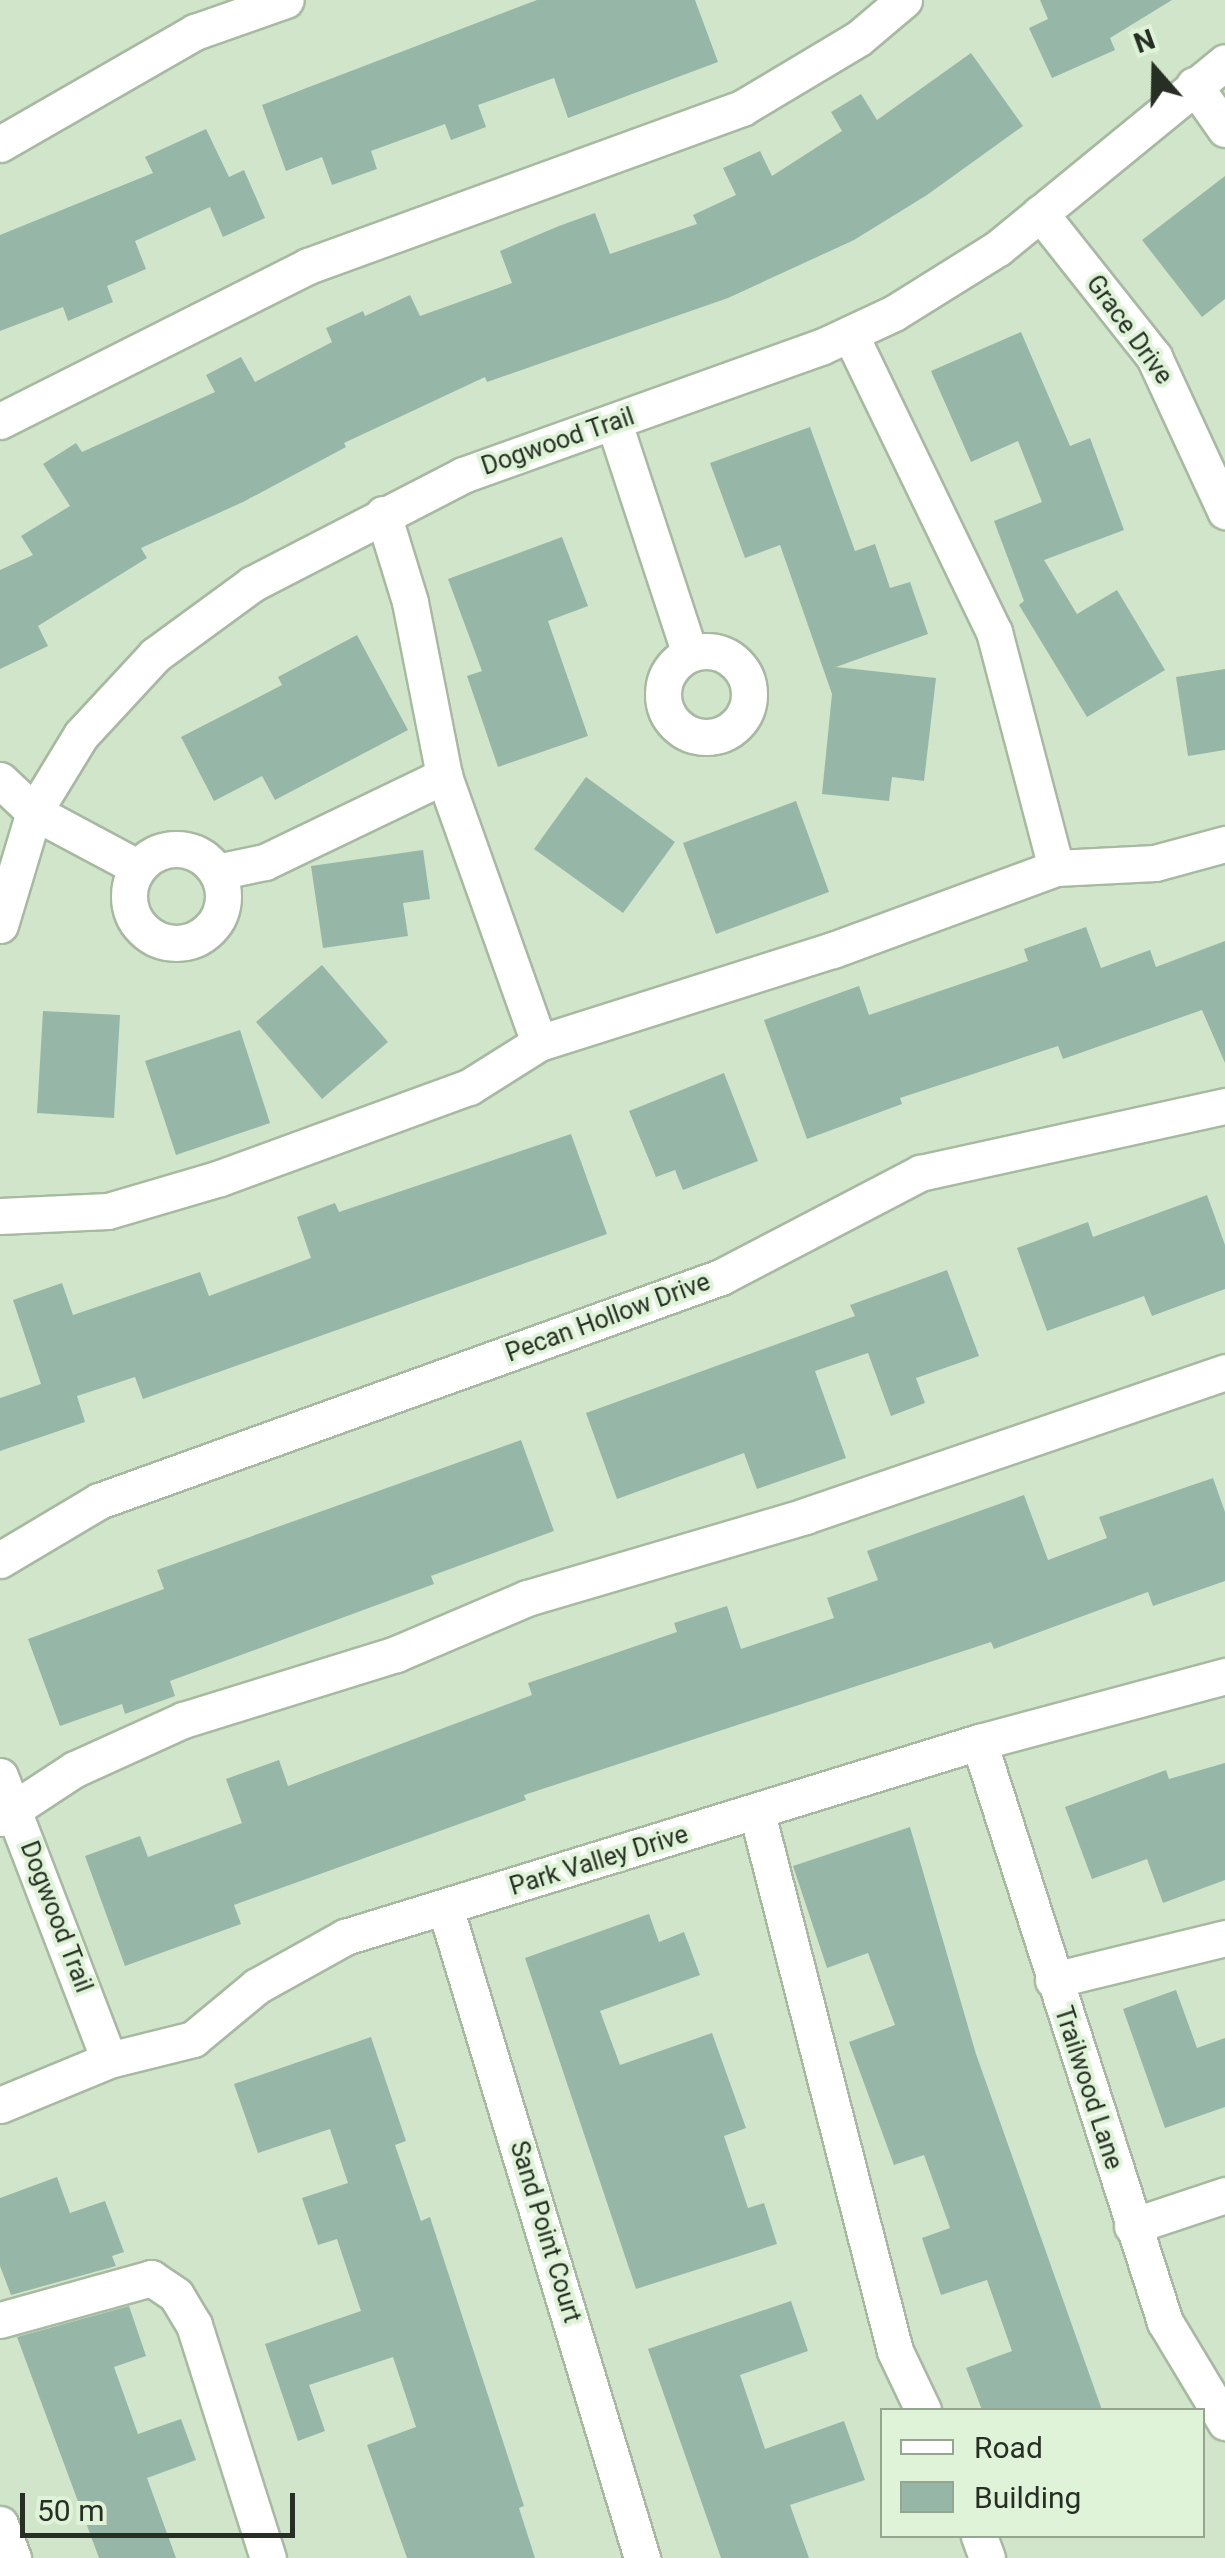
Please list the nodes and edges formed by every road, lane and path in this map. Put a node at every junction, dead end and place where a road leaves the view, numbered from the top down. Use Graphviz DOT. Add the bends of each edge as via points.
graph roads {
  1 [pos="286,0"];
  2 [pos="904,0"];
  3 [pos="1225,62"];
  4 [pos="1194,85"];
  5 [pos="1225,129"];
  6 [pos="0,144"];
  7 [pos="1040,213"];
  8 [pos="850,334"];
  9 [pos="0,422"];
  10 [pos="614,423"];
  11 [pos="1225,511"];
  12 [pos="383,514"];
  13 [pos="690,654"];
  14 [pos="444,776"];
  15 [pos="0,780"];
  16 [pos="34,812"];
  17 [pos="1225,844"];
  18 [pos="138,867"];
  19 [pos="1056,868"];
  20 [pos="217,872"];
  21 [pos="0,925"];
  22 [pos="539,1043"];
  23 [pos="1225,1106"];
  24 [pos="0,1216"];
  25 [pos="1225,1372"];
  26 [pos="0,1560"];
  27 [pos="1225,1676"];
  28 [pos="979,1742"];
  29 [pos="0,1776"];
  30 [pos="757,1813"];
  31 [pos="6,1816"];
  32 [pos="445,1907"];
  33 [pos="1225,1938"];
  34 [pos="1053,1980"];
  35 [pos="110,2060"];
  36 [pos="0,2105"];
  37 [pos="1225,2196"];
  38 [pos="1132,2226"];
  39 [pos="0,2320"];
  40 [pos="922,2408"];
  41 [pos="1225,2422"];
  42 [pos="0,2524"];
  43 [pos="13,2558"];
  44 [pos="268,2558"];
  45 [pos="642,2558"];
  1 -- 6 [label="street" via="195,32"];
  2 -- 9 [label="street" via="859,38 742,108 308,266"];
  3 -- 4 [label="street, Dogwood Trail"];
  4 -- 5 [label="street"];
  4 -- 7 [label="street, Dogwood Trail"];
  7 -- 8 [label="street, Dogwood Trail" via="998,248"];
  7 -- 11 [label="street, Grace Drive" via="1154,357"];
  8 -- 10 [label="street, Dogwood Trail"];
  8 -- 19 [label="street" via="994,632"];
  10 -- 12 [label="street, Dogwood Trail" via="463,475"];
  10 -- 13 [label="street"];
  12 -- 14 [label="street" via="410,602"];
  12 -- 16 [label="street, Dogwood Trail" via="252,584 155,655 81,734"];
  14 -- 20 [label="street" via="265,862"];
  14 -- 22 [label="street"];
  15 -- 16 [label="street"];
  16 -- 18 [label="street"];
  16 -- 21 [label="street, Dogwood Trail"];
  17 -- 19 [label="street" via="1154,863"];
  18 -- 20 [label="street" via="149,856 178,848"];
  18 -- 20 [label="street" via="130,882 131,913 151,937 166,943 182,944 210,930 223,902"];
  19 -- 22 [label="street" via="833,950"];
  22 -- 24 [label="street" via="469,1087 220,1178 108,1211"];
  23 -- 26 [label="street, Pecan Hollow Drive" via="920,1174 721,1277 99,1500"];
  25 -- 31 [label="street" via="805,1516 527,1598 396,1654 182,1720 75,1769"];
  27 -- 28 [label="street, Park Valley Drive"];
  28 -- 30 [label="street, Park Valley Drive"];
  28 -- 34 [label="street, Trailwood Lane"];
  29 -- 31 [label="street, Dogwood Trail"];
  30 -- 32 [label="street, Park Valley Drive"];
  30 -- 40 [label="street" via="896,2351"];
  31 -- 35 [label="street, Dogwood Trail"];
  32 -- 35 [label="street, Park Valley Drive" via="345,1937 257,1986 193,2038"];
  32 -- 45 [label="street, Sand Point Court"];
  33 -- 34 [label="street"];
  34 -- 38 [label="street, Trailwood Lane"];
  35 -- 36 [label="street, Park Valley Drive"];
  37 -- 38 [label="street"];
  38 -- 41 [label="street, Trailwood Lane" via="1166,2322"];
  39 -- 44 [label="street" via="151,2278 176,2295 194,2325"];
  42 -- 43 [label="street"];
}
